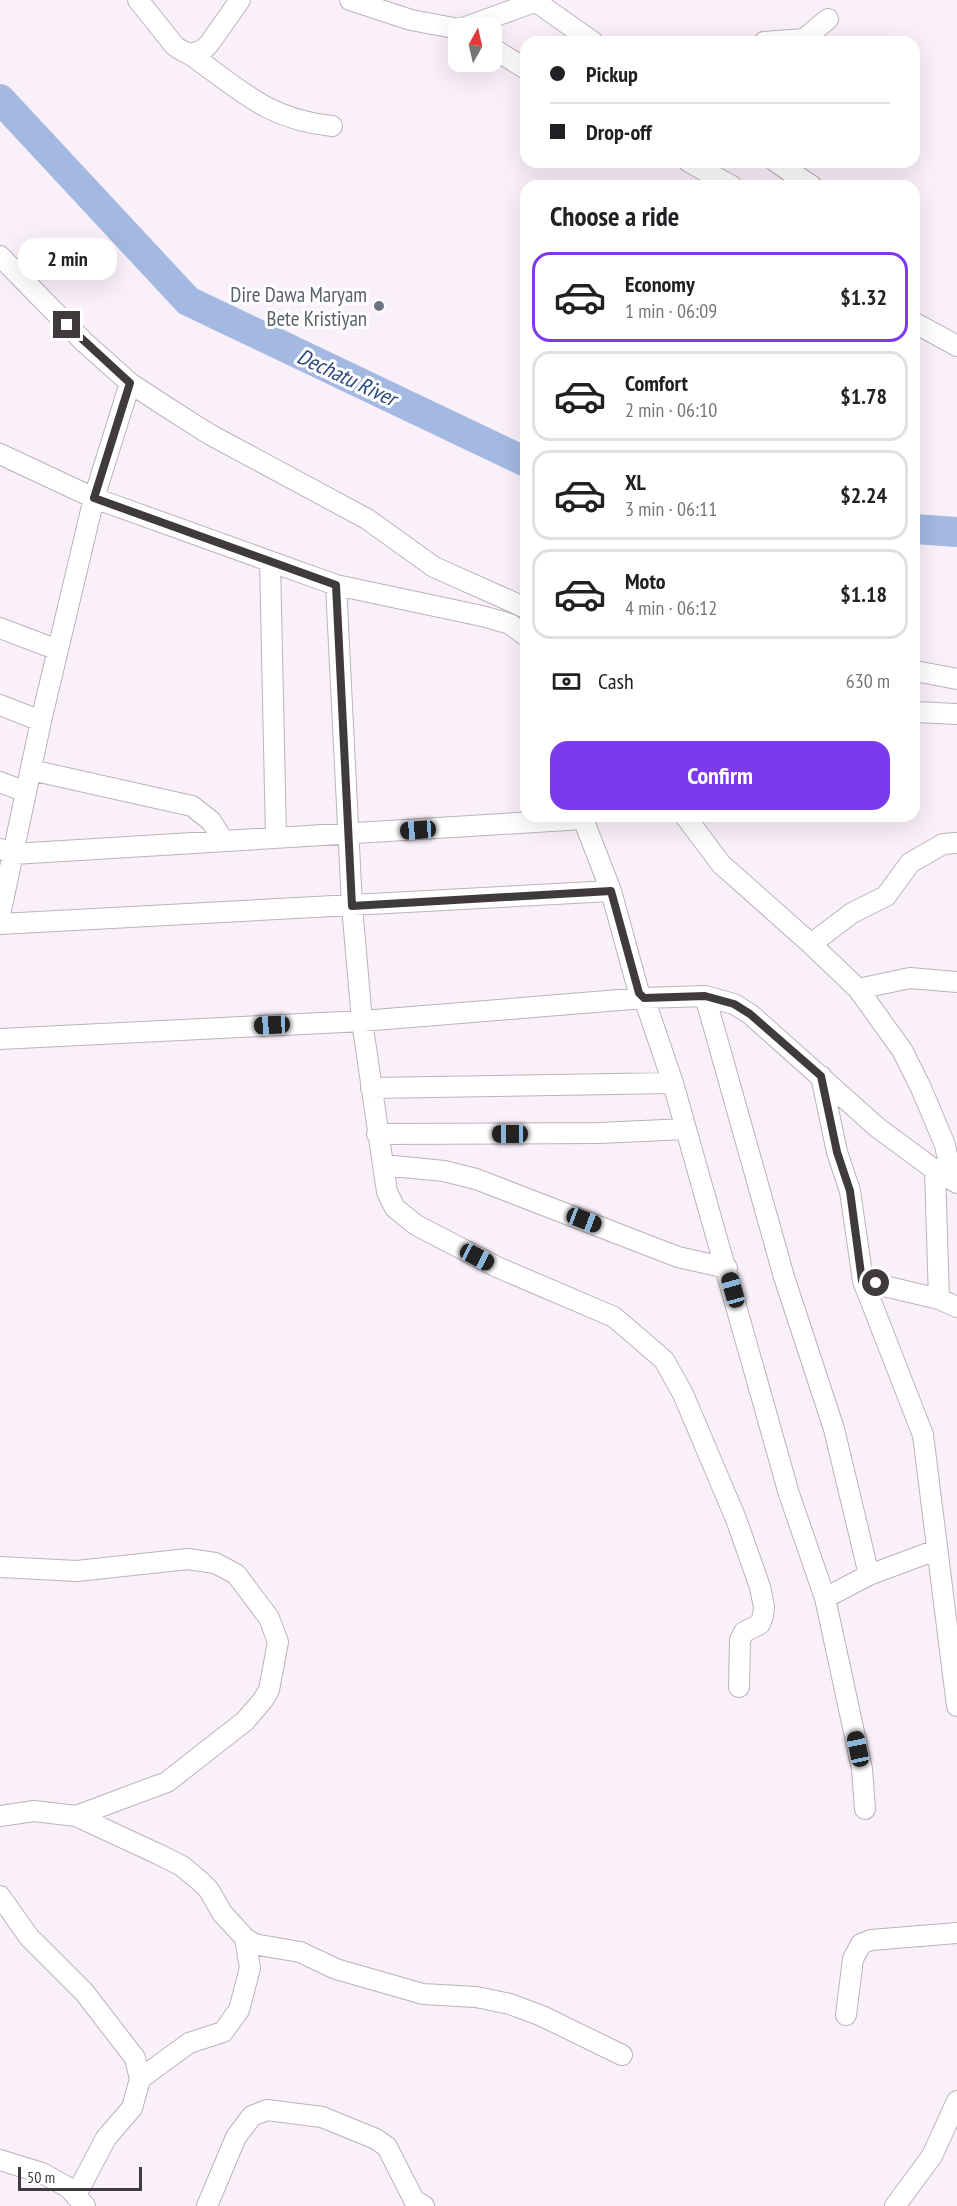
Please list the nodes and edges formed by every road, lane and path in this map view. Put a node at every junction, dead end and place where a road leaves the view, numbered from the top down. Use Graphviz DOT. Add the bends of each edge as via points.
graph roads {
  1 [pos="138,0"];
  2 [pos="240,0"];
  3 [pos="350,0"];
  4 [pos="537,1"];
  5 [pos="491,18"];
  6 [pos="828,19"];
  7 [pos="448,27"];
  8 [pos="585,36"];
  9 [pos="808,36"];
  10 [pos="191,54"];
  11 [pos="502,54"];
  12 [pos="520,65"];
  13 [pos="332,126"];
  14 [pos="700,168"];
  15 [pos="785,168"];
  16 [pos="721,180"];
  17 [pos="803,180"];
  18 [pos="0,256"];
  19 [pos="920,326"];
  20 [pos="957,346"];
  21 [pos="130,383"];
  22 [pos="0,454"];
  23 [pos="94,498"];
  24 [pos="270,561"];
  25 [pos="336,585"];
  26 [pos="520,605"];
  27 [pos="0,628"];
  28 [pos="520,632"];
  29 [pos="58,650"];
  30 [pos="920,672"];
  31 [pos="957,679"];
  32 [pos="0,705"];
  33 [pos="920,712"];
  34 [pos="957,714"];
  35 [pos="41,721"];
  36 [pos="31,770"];
  37 [pos="0,782"];
  38 [pos="26,792"];
  39 [pos="524,822"];
  40 [pos="584,822"];
  41 [pos="690,822"];
  42 [pos="348,834"];
  43 [pos="276,837"];
  44 [pos="223,840"];
  45 [pos="957,843"];
  46 [pos="7,851"];
  47 [pos="611,891"];
  48 [pos="352,906"];
  49 [pos="0,915"];
  50 [pos="0,924"];
  51 [pos="811,944"];
  52 [pos="957,982"];
  53 [pos="858,989"];
  54 [pos="705,996"];
  55 [pos="644,998"];
  56 [pos="362,1021"];
  57 [pos="0,1039"];
  58 [pos="821,1076"];
  59 [pos="673,1083"];
  60 [pos="371,1088"];
  61 [pos="686,1129"];
  62 [pos="377,1134"];
  63 [pos="382,1165"];
  64 [pos="935,1170"];
  65 [pos="955,1182"];
  66 [pos="727,1268"];
  67 [pos="862,1281"];
  68 [pos="948,1303"];
  69 [pos="936,1550"];
  70 [pos="0,1568"];
  71 [pos="869,1575"];
  72 [pos="825,1598"];
  73 [pos="739,1687"];
  74 [pos="957,1706"];
  75 [pos="865,1809"];
  76 [pos="0,1816"];
  77 [pos="76,1816"];
  78 [pos="0,1896"];
  79 [pos="957,1933"];
  80 [pos="257,1952"];
  81 [pos="846,2015"];
  82 [pos="622,2055"];
  83 [pos="140,2079"];
  84 [pos="957,2101"];
  85 [pos="0,2160"];
  86 [pos="81,2201"];
  87 [pos="207,2206"];
  88 [pos="424,2206"];
  89 [pos="895,2206"];
  1 -- 10 [label="street" via="174,45"];
  2 -- 10 [label="street" via="209,44"];
  3 -- 7 [label="street" via="411,20"];
  4 -- 5 [label="street"];
  4 -- 8 [label="street"];
  6 -- 9 [label="street"];
  10 -- 13 [label="street" via="235,90 272,111 310,124"];
  11 -- 12 [label="street"];
  14 -- 16 [label="street"];
  15 -- 17 [label="street"];
  18 -- 21 [label="street"];
  19 -- 20 [label="street"];
  21 -- 23 [label="street"];
  21 -- 26 [label="street" via="209,434 367,519 435,567"];
  22 -- 23 [label="street"];
  23 -- 24 [label="street"];
  23 -- 29 [label="street"];
  24 -- 25 [label="street"];
  24 -- 43 [label="street"];
  25 -- 28 [label="street" via="482,616 510,624"];
  25 -- 42 [label="street"];
  27 -- 29 [label="street"];
  29 -- 35 [label="street"];
  30 -- 31 [label="street"];
  32 -- 35 [label="street"];
  33 -- 34 [label="street"];
  35 -- 36 [label="street"];
  36 -- 38 [label="street"];
  36 -- 44 [label="street" via="192,806 212,821"];
  37 -- 38 [label="street"];
  38 -- 46 [label="street"];
  39 -- 42 [label="street"];
  40 -- 47 [label="street"];
  41 -- 51 [label="street" via="721,864"];
  42 -- 43 [label="street"];
  42 -- 48 [label="street"];
  43 -- 44 [label="street"];
  44 -- 46 [label="street"];
  45 -- 51 [label="street" via="944,844 910,863 886,896 852,913"];
  46 -- 49 [label="street"];
  47 -- 48 [label="street"];
  47 -- 55 [label="street" via="639,993"];
  48 -- 50 [label="street"];
  48 -- 56 [label="street"];
  51 -- 53 [label="street"];
  52 -- 53 [label="street" via="910,978"];
  53 -- 65 [label="street" via="902,1050 945,1145"];
  54 -- 55 [label="street"];
  54 -- 58 [label="street" via="734,1004 750,1014"];
  54 -- 71 [label="street" via="784,1277 834,1429"];
  55 -- 56 [label="street"];
  55 -- 59 [label="street"];
  56 -- 57 [label="street"];
  56 -- 60 [label="street"];
  58 -- 64 [label="street" via="878,1128"];
  58 -- 67 [label="street" via="837,1152 850,1191"];
  59 -- 60 [label="street"];
  59 -- 61 [label="street"];
  60 -- 62 [label="street"];
  61 -- 62 [label="street"];
  61 -- 66 [label="street"];
  62 -- 63 [label="street"];
  63 -- 66 [label="street" via="444,1171 476,1179 678,1257"];
  63 -- 73 [label="street" via="387,1192 404,1217 497,1268 614,1317 664,1360 684,1394 760,1587 763,1616 760,1624 744,1632 740,1640"];
  64 -- 65 [label="street"];
  64 -- 68 [label="street"];
  66 -- 72 [label="street" via="789,1494"];
  67 -- 68 [label="street"];
  67 -- 69 [label="street" via="923,1435"];
  69 -- 71 [label="street"];
  69 -- 74 [label="street"];
  70 -- 77 [label="street" via="77,1571 188,1559 215,1563 236,1574 269,1618 278,1642 269,1690 245,1721 167,1782"];
  71 -- 72 [label="street"];
  72 -- 75 [label="street" via="862,1769"];
  76 -- 77 [label="street" via="34,1810"];
  77 -- 80 [label="street" via="182,1866 209,1890 222,1912"];
  78 -- 83 [label="street" via="29,1937 84,1992 135,2058"];
  79 -- 81 [label="street" via="861,1944 853,1959"];
  80 -- 82 [label="street" via="300,1952 336,1969 423,1994 476,1997 510,2004"];
  80 -- 83 [label="street" via="243,2003 223,2032 183,2046"];
  83 -- 86 [label="street" via="132,2108 106,2138"];
  84 -- 89 [label="street" via="932,2156"];
  85 -- 86 [label="street" via="42,2173 69,2188"];
  87 -- 88 [label="street" via="236,2137 252,2116 267,2110 322,2117 376,2139 392,2155 414,2200"];
}
